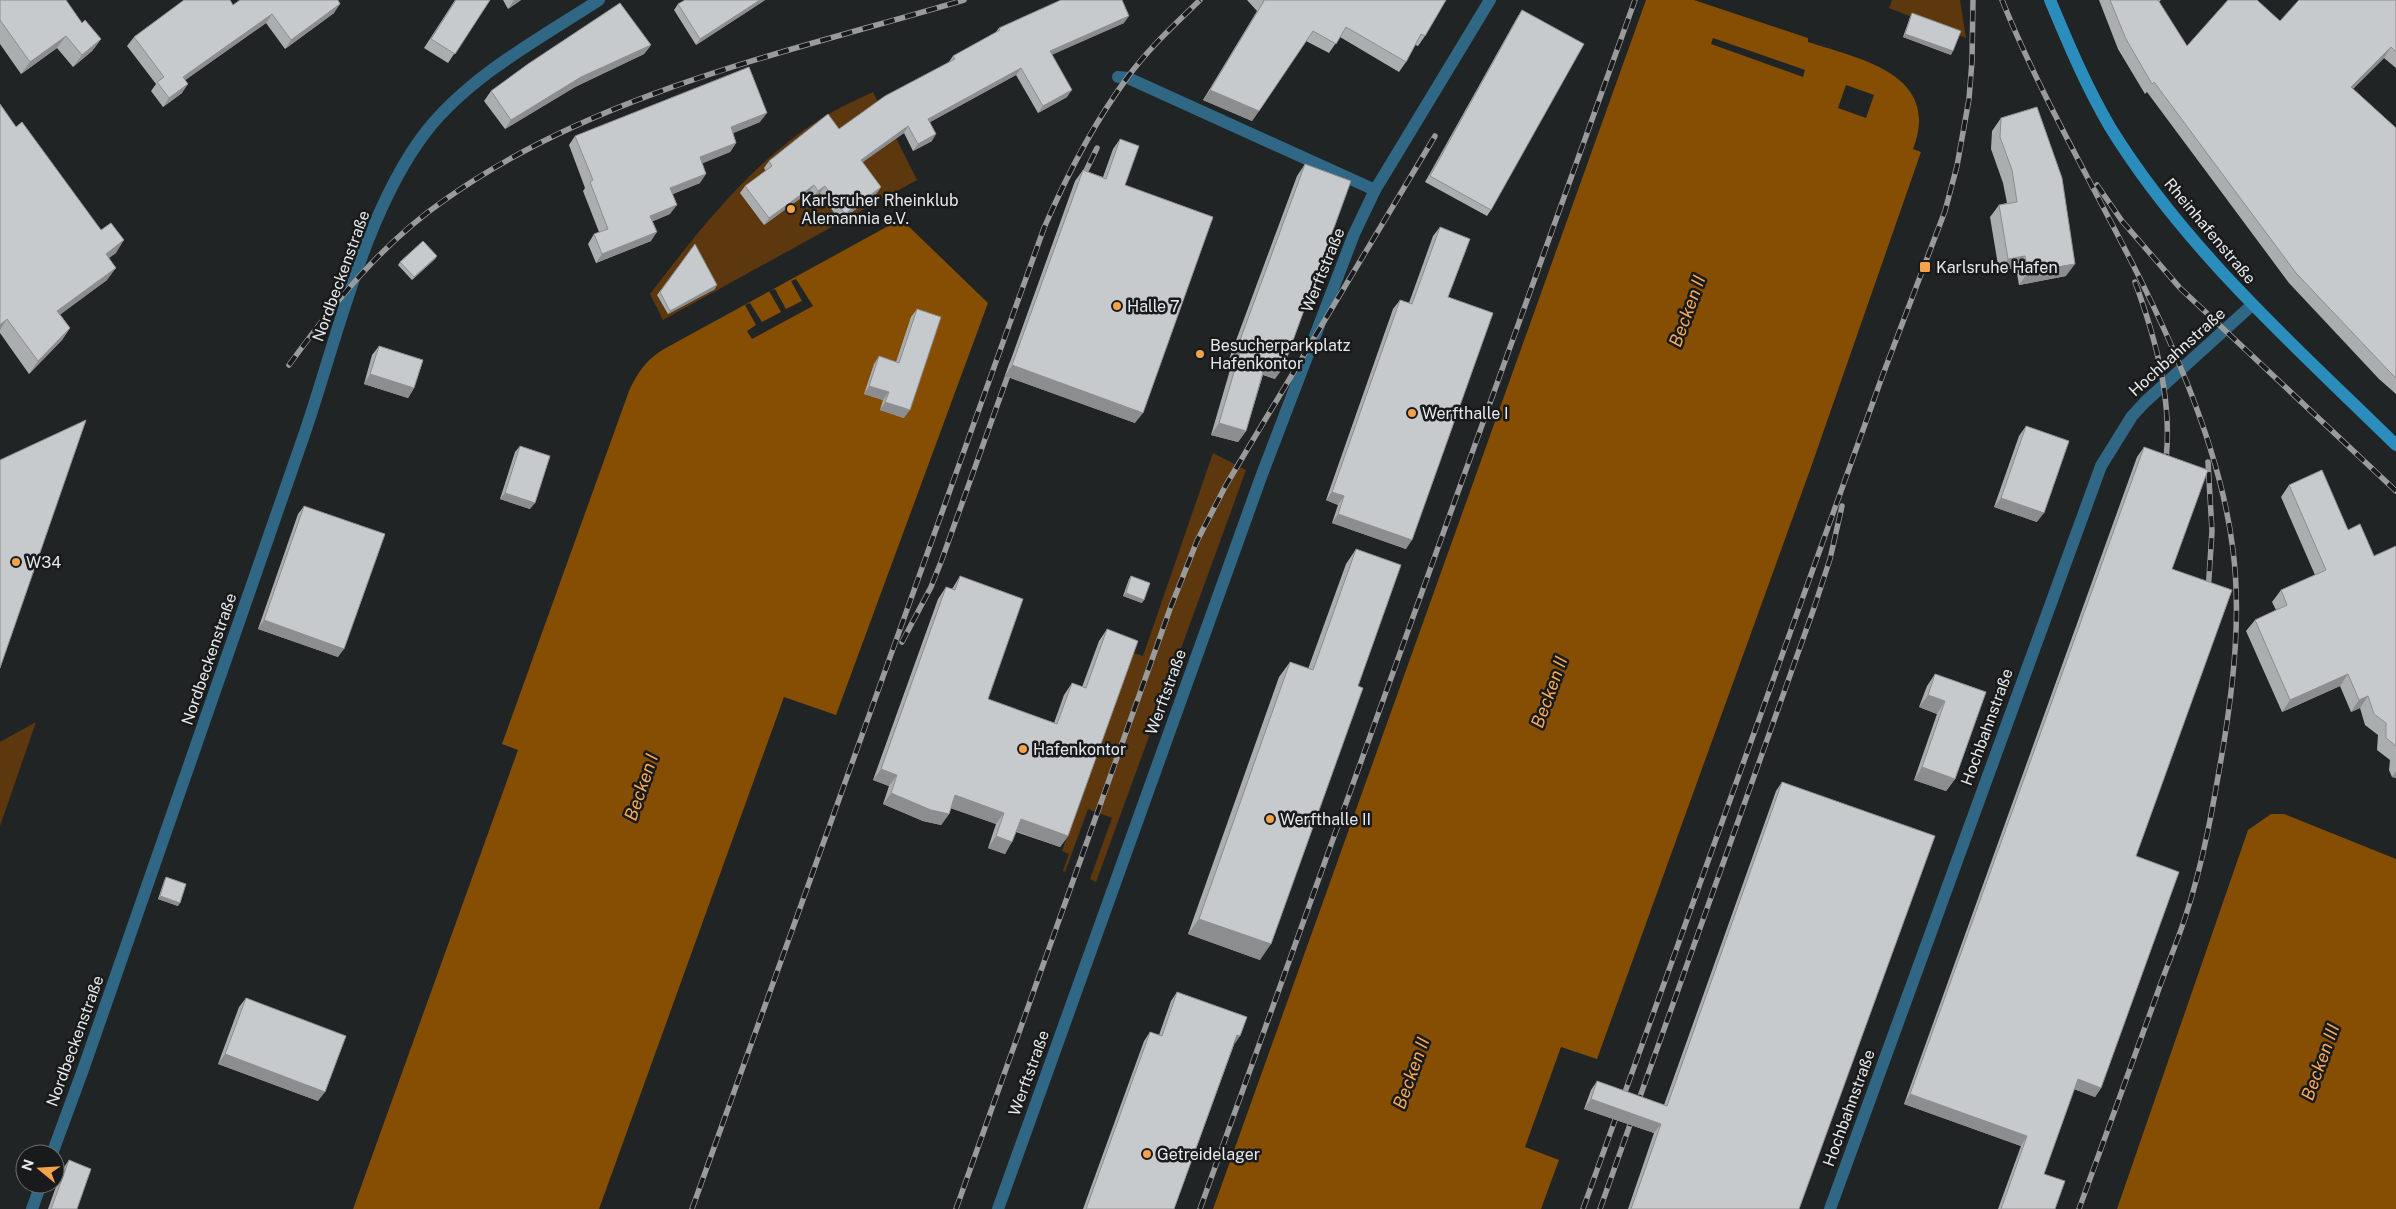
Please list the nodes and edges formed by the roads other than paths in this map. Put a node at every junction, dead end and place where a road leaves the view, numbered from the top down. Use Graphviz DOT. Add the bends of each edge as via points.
graph roads {
  1 [pos="599,0"];
  2 [pos="1490,0"];
  3 [pos="2050,0"];
  4 [pos="1118,77"];
  5 [pos="1375,190"];
  6 [pos="2252,305"];
  7 [pos="2396,445"];
  8 [pos="56,1144"];
  9 [pos="37,1194"];
  10 [pos="32,1209"];
  11 [pos="998,1209"];
  12 [pos="1830,1209"];
  1 -- 8 [label="street, Nordbeckenstraße" via="477,82 437,119 410,155 377,220"];
  2 -- 5 [label="street, Werftstraße"];
  3 -- 6 [label="main road, Rheinhafenstraße" via="2080,71 2110,126 2145,179"];
  4 -- 5 [label="street" via="1128,78"];
  5 -- 11 [label="street, Werftstraße" via="1354,234 1261,477"];
  6 -- 7 [label="main road, Rheinhafenstraße"];
  6 -- 12 [label="street, Hochbahnstraße" via="2145,402 2132,416 2101,466"];
  9 -- 10 [label="street"];
}
